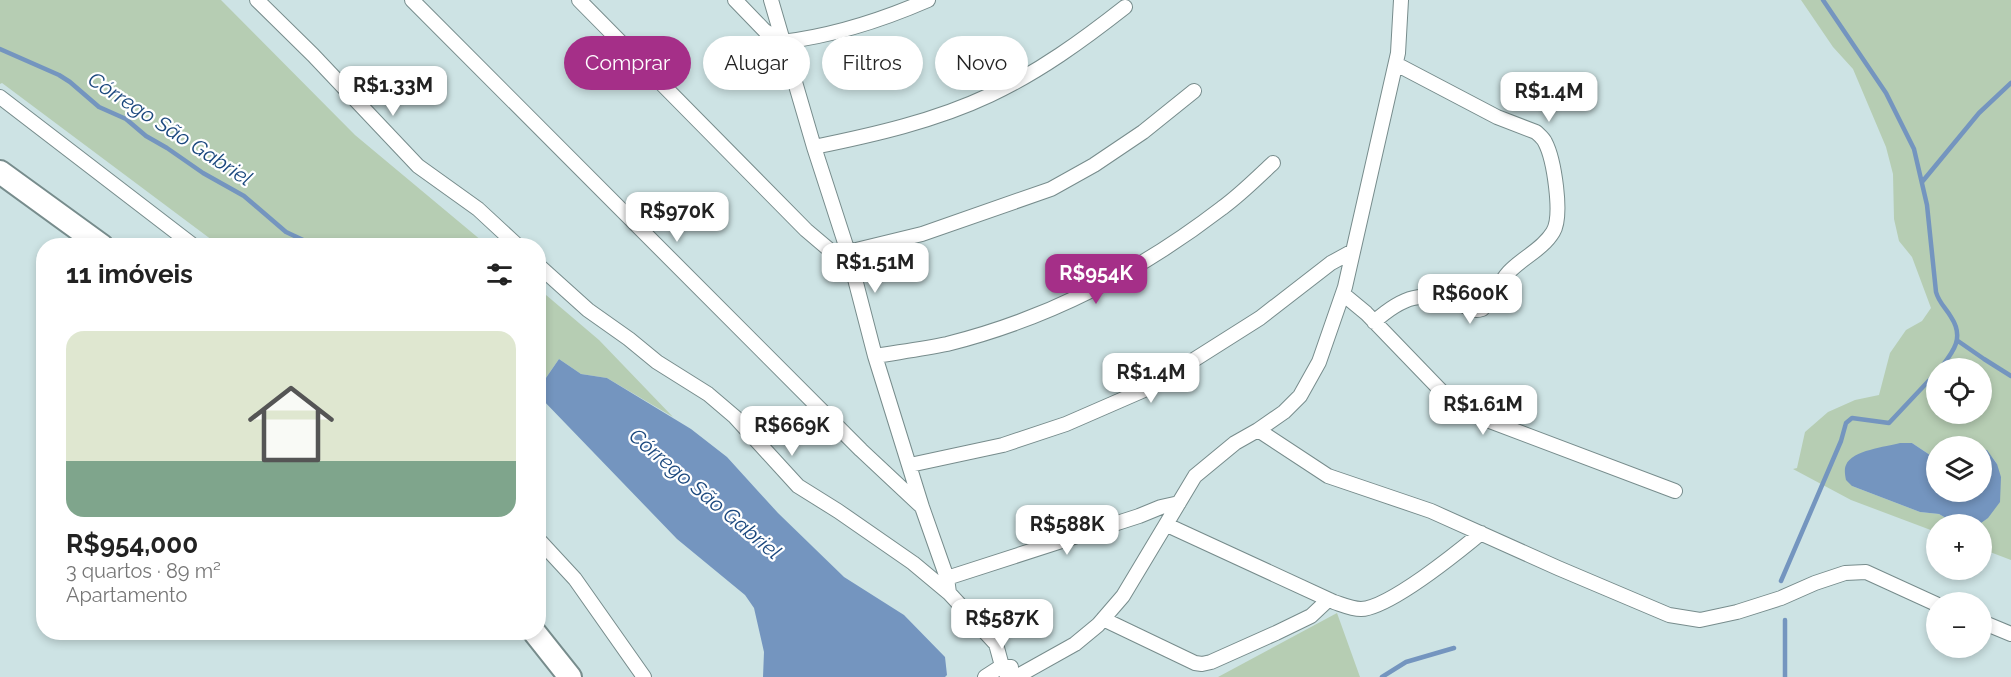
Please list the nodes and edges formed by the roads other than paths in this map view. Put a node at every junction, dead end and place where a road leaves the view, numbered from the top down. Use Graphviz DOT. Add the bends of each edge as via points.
graph roads {
  1 [pos="257,0"];
  2 [pos="412,0"];
  3 [pos="579,0"];
  4 [pos="735,0"];
  5 [pos="771,0"];
  6 [pos="928,0"];
  7 [pos="1401,0"];
  8 [pos="1125,7"];
  9 [pos="773,36"];
  10 [pos="780,36"];
  11 [pos="810,39"];
  12 [pos="1396,64"];
  13 [pos="797,90"];
  14 [pos="1194,91"];
  15 [pos="0,98"];
  16 [pos="814,147"];
  17 [pos="1273,163"];
  18 [pos="0,172"];
  19 [pos="91,238"];
  20 [pos="184,238"];
  21 [pos="509,238"];
  22 [pos="1353,251"];
  23 [pos="848,252"];
  24 [pos="852,269"];
  25 [pos="546,272"];
  26 [pos="1342,294"];
  27 [pos="1374,322"];
  28 [pos="875,356"];
  29 [pos="1258,430"];
  30 [pos="910,465"];
  31 [pos="1675,491"];
  32 [pos="1179,503"];
  33 [pos="922,507"];
  34 [pos="1167,525"];
  35 [pos="1481,533"];
  36 [pos="546,548"];
  37 [pos="947,578"];
  38 [pos="949,593"];
  39 [pos="1926,599"];
  40 [pos="1328,600"];
  41 [pos="1103,620"];
  42 [pos="1992,626"];
  43 [pos="2011,634"];
  44 [pos="541,640"];
  45 [pos="1005,671"];
  46 [pos="1022,673"];
  47 [pos="570,677"];
  48 [pos="644,677"];
  49 [pos="985,677"];
  1 -- 21 [label="street" via="418,166 478,209"];
  2 -- 33 [label="street"];
  3 -- 24 [label="street" via="806,230"];
  4 -- 9 [label="street"];
  5 -- 10 [label="street"];
  6 -- 11 [label="street"];
  7 -- 12 [label="street"];
  8 -- 16 [label="street" via="1043,67 990,96 883,132"];
  12 -- 22 [label="street"];
  12 -- 27 [label="street" via="1541,136 1553,169 1557,223 1547,241 1507,274 1482,309 1472,310 1445,300 1407,298"];
  13 -- 16 [label="street"];
  14 -- 23 [label="street" via="1143,132 1051,189 922,234"];
  15 -- 20 [label="street"];
  16 -- 23 [label="street"];
  17 -- 28 [label="street" via="1224,207 1174,242 1122,275 1064,304 946,344"];
  18 -- 19 [label="main road"];
  22 -- 26 [label="street"];
  22 -- 30 [label="street" via="1331,262 1260,318 1151,387 1066,424 1003,445"];
  23 -- 24 [label="street"];
  24 -- 28 [label="street"];
  25 -- 38 [label="street" via="657,362 708,394 735,417 798,486 913,563"];
  26 -- 27 [label="street"];
  26 -- 29 [label="street" via="1319,362 1300,396"];
  27 -- 31 [label="street" via="1449,399 1479,417"];
  28 -- 30 [label="street"];
  29 -- 32 [label="street" via="1208,463"];
  29 -- 35 [label="street" via="1328,476 1431,511"];
  30 -- 33 [label="street"];
  32 -- 34 [label="street"];
  32 -- 37 [label="street"];
  33 -- 37 [label="street"];
  34 -- 40 [label="street"];
  34 -- 41 [label="street" via="1123,596"];
  35 -- 39 [label="street" via="1669,615 1700,620 1781,598 1845,573 1866,572"];
  35 -- 40 [label="street" via="1455,556 1388,601 1360,609"];
  36 -- 48 [label="street" via="575,579"];
  37 -- 38 [label="street"];
  38 -- 45 [label="street" via="996,644"];
  40 -- 41 [label="street" via="1311,616 1202,664"];
  41 -- 46 [label="street" via="1075,644"];
  42 -- 43 [label="street"];
  44 -- 47 [label="main road"];
  45 -- 46 [label="street"];
  45 -- 49 [label="street"];
}
